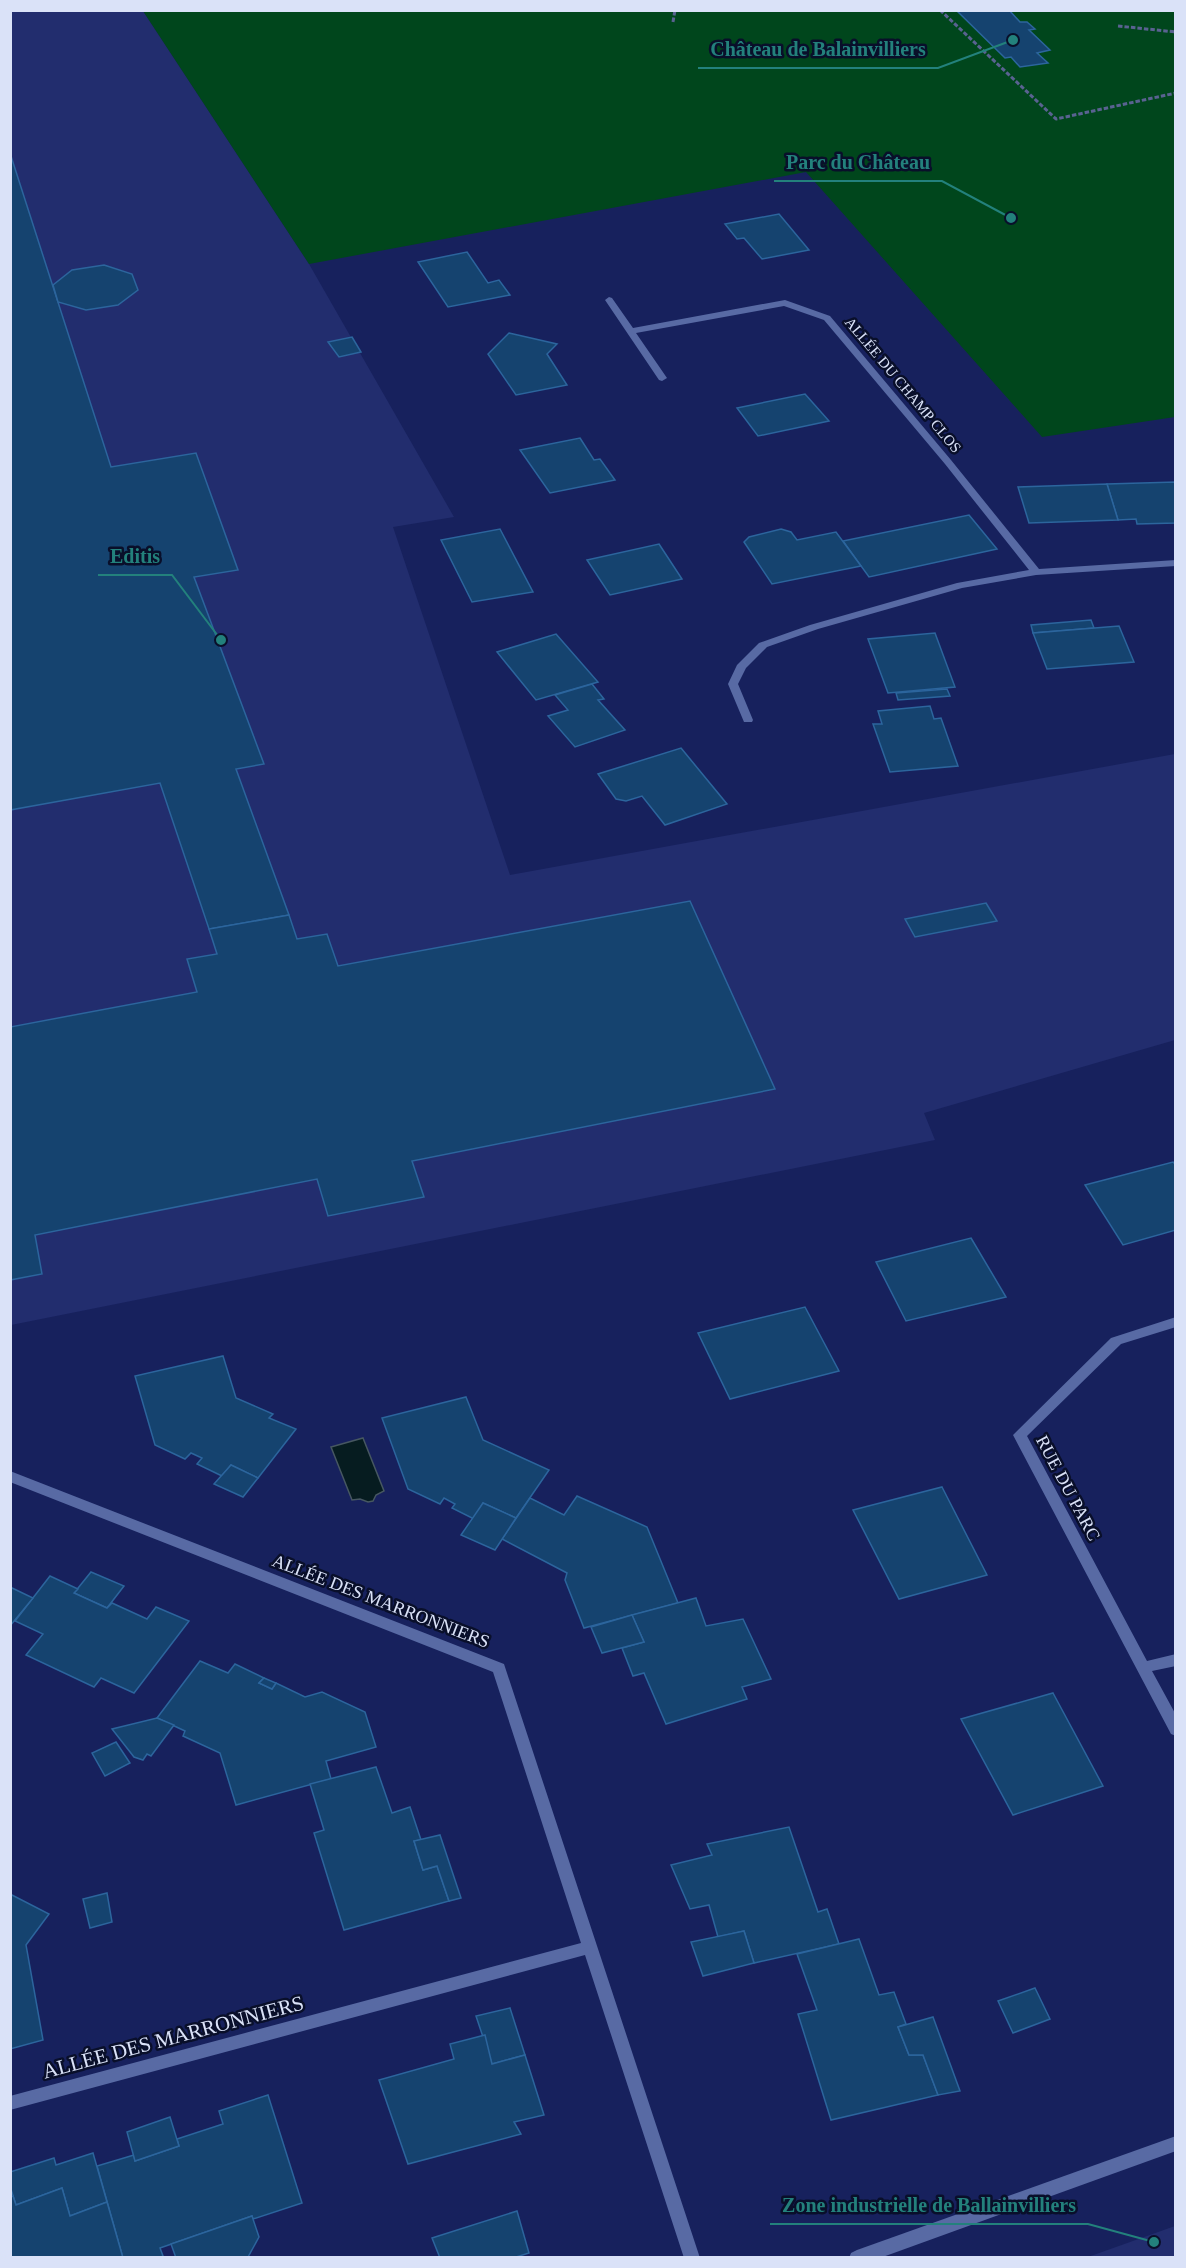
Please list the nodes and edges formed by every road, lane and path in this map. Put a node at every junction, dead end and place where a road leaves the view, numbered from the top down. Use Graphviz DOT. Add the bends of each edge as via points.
graph roads {
  1 [pos="675,10"];
  2 [pos="940,10"];
  3 [pos="673,22"];
  4 [pos="1118,26"];
  5 [pos="1176,32"];
  6 [pos="1176,93"];
  7 [pos="609,300"];
  8 [pos="631,331"];
  9 [pos="662,378"];
  10 [pos="1176,563"];
  11 [pos="1036,572"];
  12 [pos="748,720"];
  13 [pos="1176,1322"];
  14 [pos="10,1476"];
  15 [pos="1176,1660"];
  16 [pos="1142,1668"];
  17 [pos="1176,1730"];
  18 [pos="590,1947"];
  19 [pos="10,2103"];
  20 [pos="1176,2144"];
  21 [pos="692,2258"];
  22 [pos="857,2258"];
  1 -- 3 [label="path"];
  2 -- 6 [label="path" via="1056,119"];
  4 -- 5 [label="path"];
  7 -- 8 [label="street"];
  8 -- 9 [label="street"];
  8 -- 11 [label="street, ALLÉE DU CHAMP CLOS" via="785,303 827,318"];
  10 -- 11 [label="street"];
  11 -- 12 [label="street" via="961,585 763,645 741,667 733,684"];
  13 -- 16 [label="street, RUE DU PARC" via="1116,1341 1020,1434"];
  14 -- 18 [label="street, ALLÉE DES MARRONNIERS" via="499,1668"];
  15 -- 16 [label="street"];
  16 -- 17 [label="street, RUE DU PARC"];
  18 -- 19 [label="street, ALLÉE DES MARRONNIERS"];
  18 -- 21 [label="street, ALLÉE DES MARRONNIERS"];
  20 -- 22 [label="street"];
}
